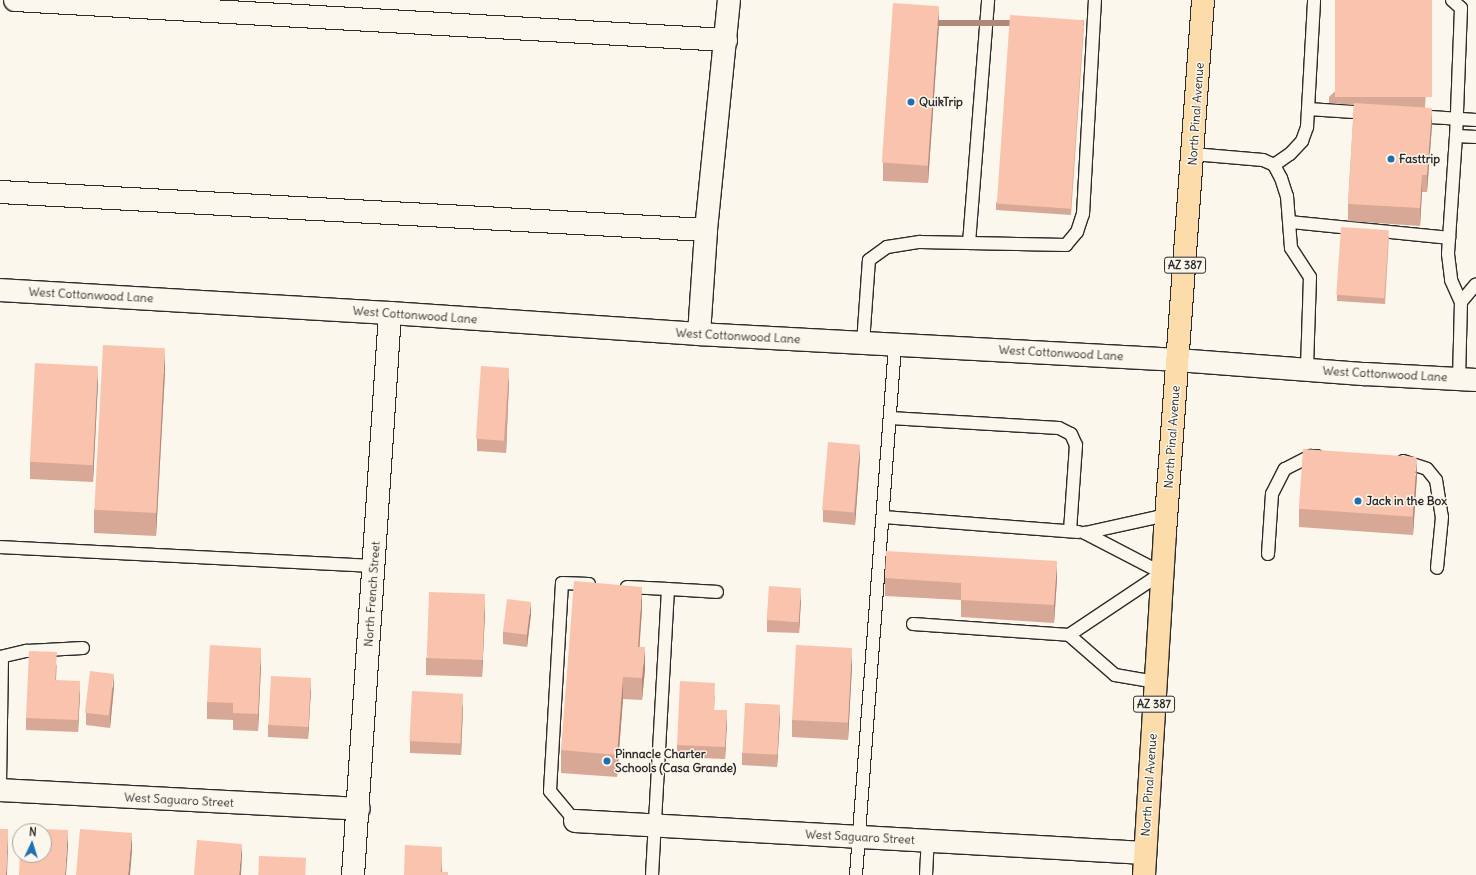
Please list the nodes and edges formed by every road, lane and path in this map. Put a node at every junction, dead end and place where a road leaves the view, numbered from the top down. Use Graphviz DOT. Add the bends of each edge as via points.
graph roads {
  1 [pos="15,0"];
  2 [pos="729,0"];
  3 [pos="988,0"];
  4 [pos="1095,0"];
  5 [pos="1203,0"];
  6 [pos="1314,0"];
  7 [pos="1452,0"];
  8 [pos="726,40"];
  9 [pos="1308,110"];
  10 [pos="1378,114"];
  11 [pos="1402,116"];
  12 [pos="1456,119"];
  13 [pos="1476,120"];
  14 [pos="1456,136"];
  15 [pos="1476,137"];
  16 [pos="1193,154"];
  17 [pos="1274,165"];
  18 [pos="0,192"];
  19 [pos="1290,222"];
  20 [pos="706,230"];
  21 [pos="1449,238"];
  22 [pos="969,243"];
  23 [pos="1476,284"];
  24 [pos="0,290"];
  25 [pos="1461,302"];
  26 [pos="390,313"];
  27 [pos="699,334"];
  28 [pos="863,343"];
  29 [pos="895,344"];
  30 [pos="1177,360"];
  31 [pos="1307,369"];
  32 [pos="1467,379"];
  33 [pos="890,418"];
  34 [pos="1326,456"];
  35 [pos="1392,459"];
  36 [pos="1166,515"];
  37 [pos="883,517"];
  38 [pos="1070,531"];
  39 [pos="1085,533"];
  40 [pos="0,547"];
  41 [pos="1268,554"];
  42 [pos="373,566"];
  43 [pos="1437,568"];
  44 [pos="1162,574"];
  45 [pos="600,585"];
  46 [pos="615,586"];
  47 [pos="668,589"];
  48 [pos="717,592"];
  49 [pos="913,624"];
  50 [pos="1069,635"];
  51 [pos="83,648"];
  52 [pos="1,657"];
  53 [pos="1156,682"];
  54 [pos="0,784"];
  55 [pos="0,790"];
  56 [pos="358,809"];
  57 [pos="574,821"];
  58 [pos="654,826"];
  59 [pos="859,837"];
  60 [pos="928,841"];
  61 [pos="1145,853"];
  62 [pos="353,875"];
  63 [pos="652,875"];
  64 [pos="856,875"];
  65 [pos="926,875"];
  66 [pos="1144,875"];
  1 -- 8 [label="street"];
  2 -- 8 [label="street"];
  3 -- 22 [label="lane"];
  4 -- 22 [label="lane" via="1083,214 1077,232 1066,245"];
  5 -- 16 [label="main road, North Pinal Avenue / AZ 387"];
  6 -- 9 [label="lane"];
  7 -- 12 [label="lane" via="1461,8"];
  8 -- 20 [label="street"];
  9 -- 10 [label="lane"];
  9 -- 17 [label="lane" via="1307,127 1302,141 1290,154"];
  11 -- 12 [label="lane"];
  12 -- 13 [label="lane"];
  12 -- 14 [label="lane"];
  14 -- 15 [label="lane"];
  14 -- 21 [label="lane"];
  16 -- 17 [label="lane" via="1263,160"];
  16 -- 30 [label="main road, North Pinal Avenue / AZ 387"];
  17 -- 19 [label="lane" via="1287,196"];
  18 -- 20 [label="street"];
  19 -- 21 [label="lane"];
  19 -- 31 [label="lane" via="1291,248 1310,277"];
  20 -- 27 [label="street"];
  21 -- 25 [label="lane" via="1451,280"];
  22 -- 28 [label="lane" via="920,242 887,246 869,260"];
  23 -- 25 [label="lane"];
  24 -- 26 [label="street, West Cottonwood Lane"];
  25 -- 32 [label="lane"];
  26 -- 27 [label="street, West Cottonwood Lane"];
  26 -- 42 [label="street, North French Street"];
  27 -- 28 [label="street, West Cottonwood Lane"];
  28 -- 29 [label="street, West Cottonwood Lane"];
  29 -- 30 [label="street, West Cottonwood Lane"];
  29 -- 33 [label="lane"];
  30 -- 31 [label="street, West Cottonwood Lane"];
  30 -- 36 [label="main road, North Pinal Avenue / AZ 387"];
  31 -- 32 [label="street, West Cottonwood Lane"];
  33 -- 37 [label="lane"];
  33 -- 38 [label="lane" via="1059,428 1071,434 1076,445"];
  34 -- 41 [label="lane" via="1311,456 1285,469 1272,494"];
  35 -- 43 [label="lane" via="1426,469 1436,480 1442,517"];
  36 -- 39 [label="lane"];
  36 -- 44 [label="main road, North Pinal Avenue / AZ 387"];
  37 -- 38 [label="lane"];
  37 -- 59 [label="lane"];
  38 -- 39 [label="lane"];
  39 -- 44 [label="lane"];
  40 -- 42 [label="lane"];
  42 -- 56 [label="street, North French Street"];
  44 -- 50 [label="lane"];
  44 -- 53 [label="main road, North Pinal Avenue / AZ 387"];
  45 -- 57 [label="lane" via="562,583 550,791"];
  46 -- 47 [label="lane"];
  47 -- 48 [label="lane"];
  47 -- 58 [label="lane"];
  49 -- 50 [label="lane"];
  50 -- 53 [label="lane" via="1115,675"];
  51 -- 52 [label="lane" via="27,651"];
  52 -- 54 [label="lane"];
  53 -- 61 [label="main road, North Pinal Avenue / AZ 387"];
  55 -- 56 [label="street, West Saguaro Street"];
  56 -- 62 [label="street, North French Street"];
  57 -- 58 [label="street, West Saguaro Street"];
  58 -- 59 [label="street, West Saguaro Street"];
  58 -- 63 [label="lane"];
  59 -- 60 [label="street, West Saguaro Street"];
  59 -- 64 [label="lane"];
  60 -- 61 [label="street, West Saguaro Street"];
  60 -- 65 [label="lane"];
  61 -- 66 [label="main road, North Pinal Avenue / AZ 387"];
}
